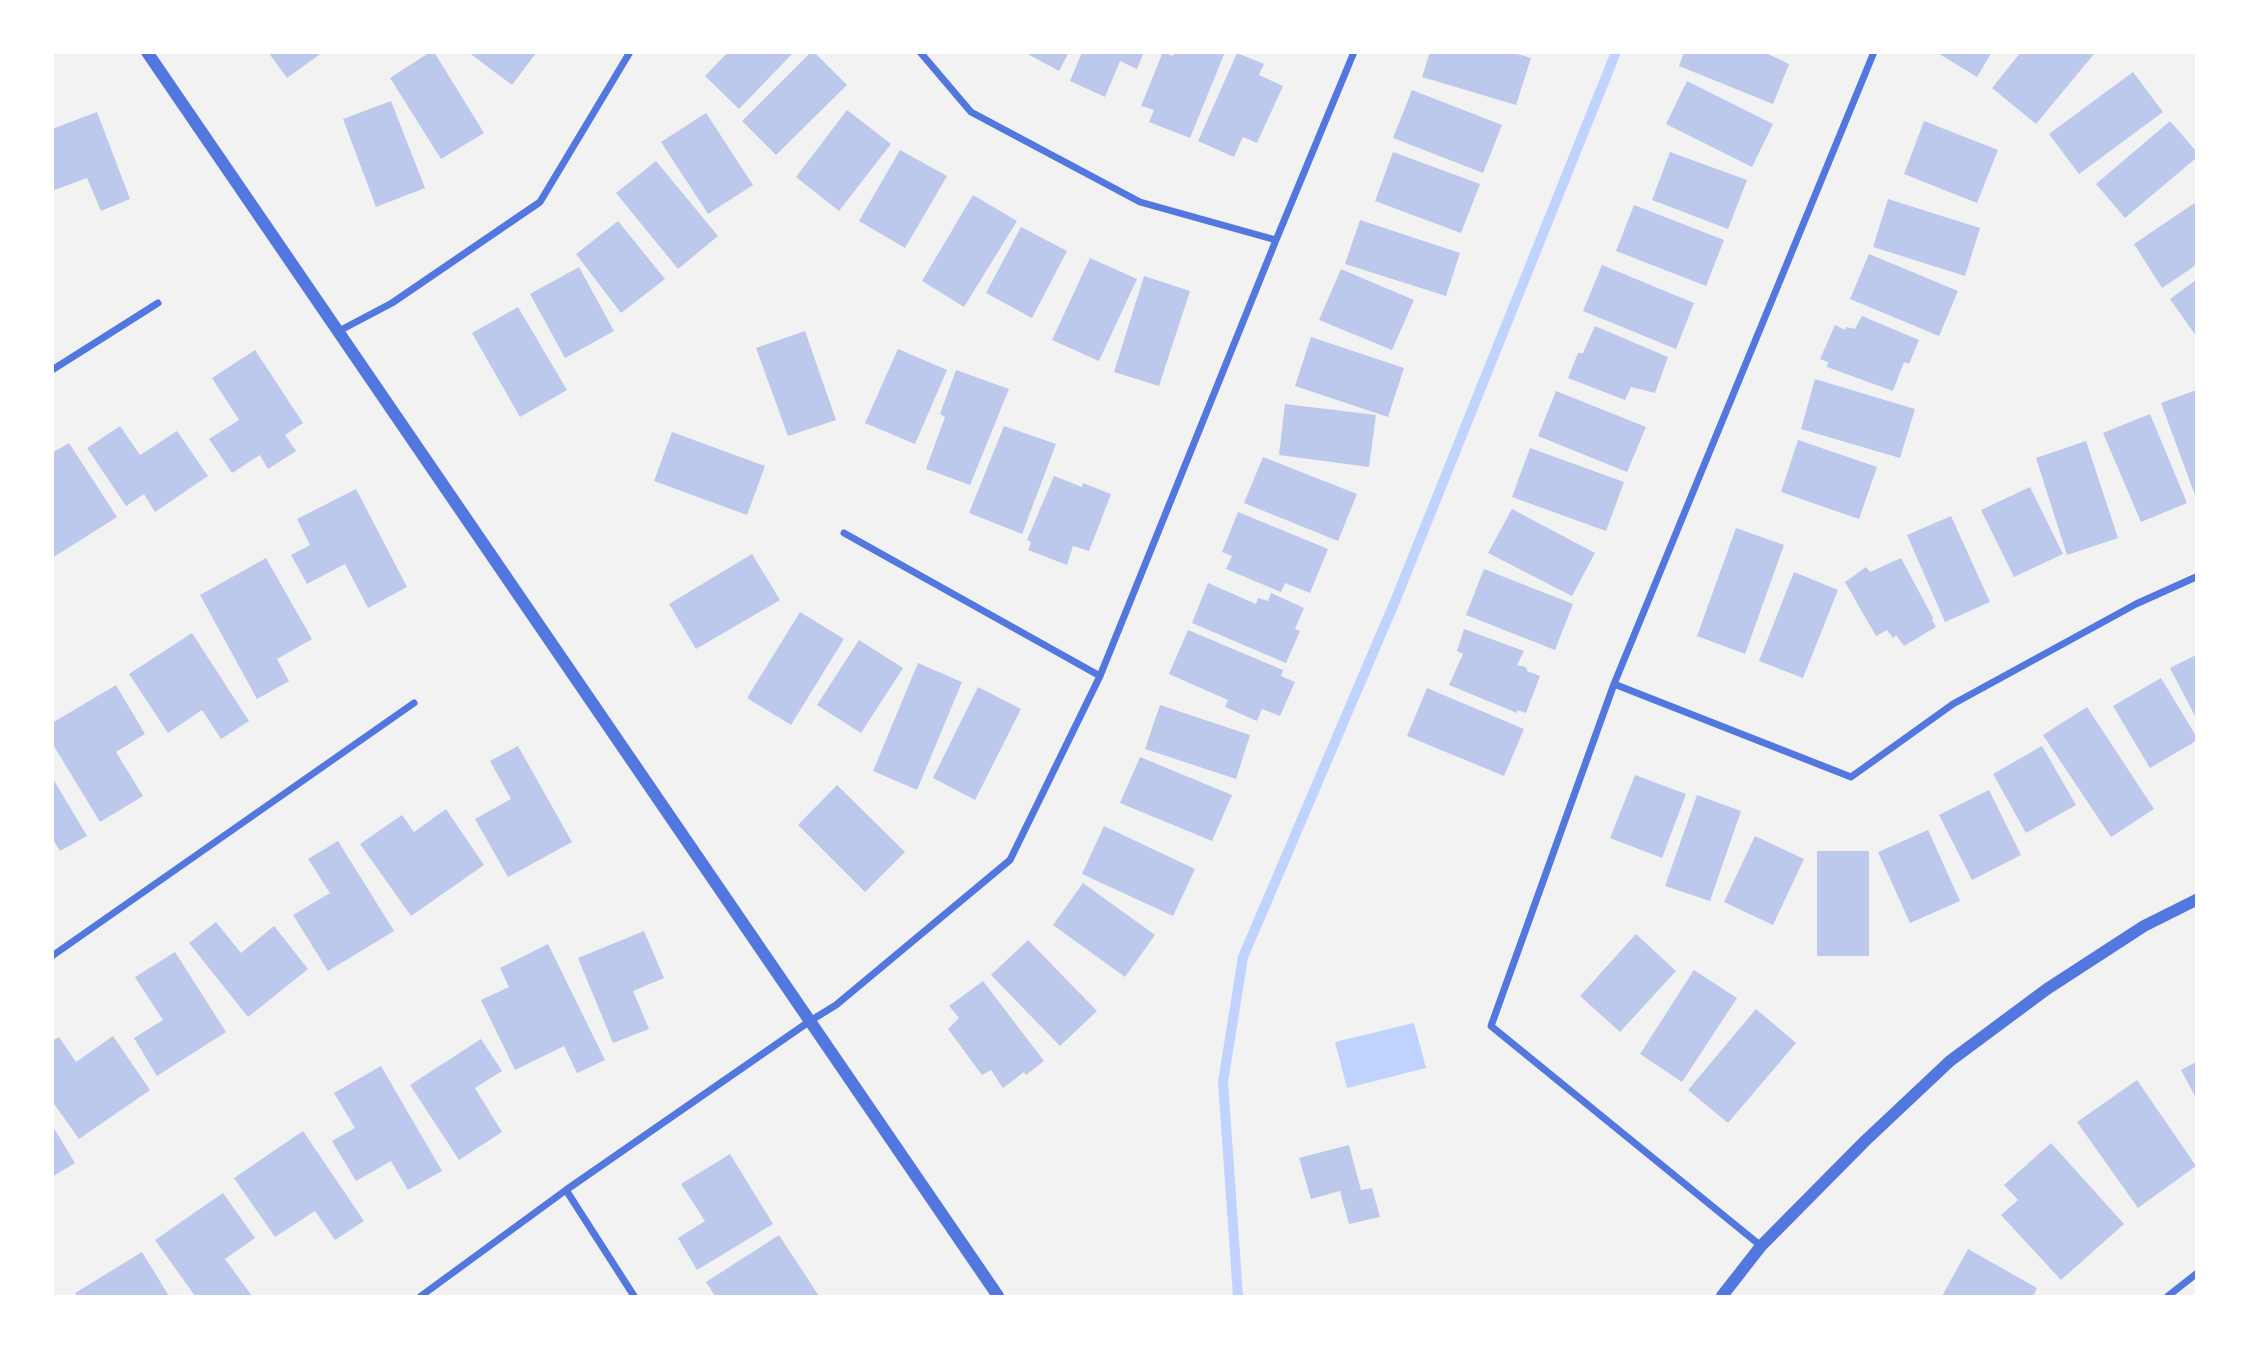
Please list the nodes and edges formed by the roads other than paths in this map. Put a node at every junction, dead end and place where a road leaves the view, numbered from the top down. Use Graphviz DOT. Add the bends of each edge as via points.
graph roads {
  1 [pos="147,52"];
  2 [pos="630,52"];
  3 [pos="920,52"];
  4 [pos="1354,52"];
  5 [pos="1874,52"];
  6 [pos="1276,240"];
  7 [pos="158,303"];
  8 [pos="339,331"];
  9 [pos="52,370"];
  10 [pos="844,533"];
  11 [pos="2196,578"];
  12 [pos="1100,676"];
  13 [pos="1614,684"];
  14 [pos="414,703"];
  15 [pos="2196,900"];
  16 [pos="52,956"];
  17 [pos="810,1021"];
  18 [pos="566,1190"];
  19 [pos="1761,1246"];
  20 [pos="2196,1274"];
  21 [pos="421,1297"];
  22 [pos="634,1297"];
  23 [pos="998,1297"];
  24 [pos="1722,1297"];
  25 [pos="2168,1297"];
  1 -- 8 [label="street"];
  2 -- 8 [label="street" via="540,202 392,303"];
  3 -- 6 [label="street" via="971,112 1140,202"];
  4 -- 6 [label="street"];
  5 -- 13 [label="street"];
  6 -- 12 [label="street"];
  7 -- 9 [label="street"];
  8 -- 17 [label="street"];
  10 -- 12 [label="street"];
  11 -- 13 [label="street" via="2136,604 1953,704 1851,777"];
  12 -- 17 [label="street" via="1010,860 836,1005"];
  13 -- 19 [label="street" via="1491,1026"];
  14 -- 16 [label="street"];
  15 -- 19 [label="street" via="2144,926 2047,989 1950,1061"];
  17 -- 18 [label="street"];
  17 -- 23 [label="street"];
  18 -- 21 [label="street"];
  18 -- 22 [label="street"];
  19 -- 24 [label="street"];
  20 -- 25 [label="street"];
}
